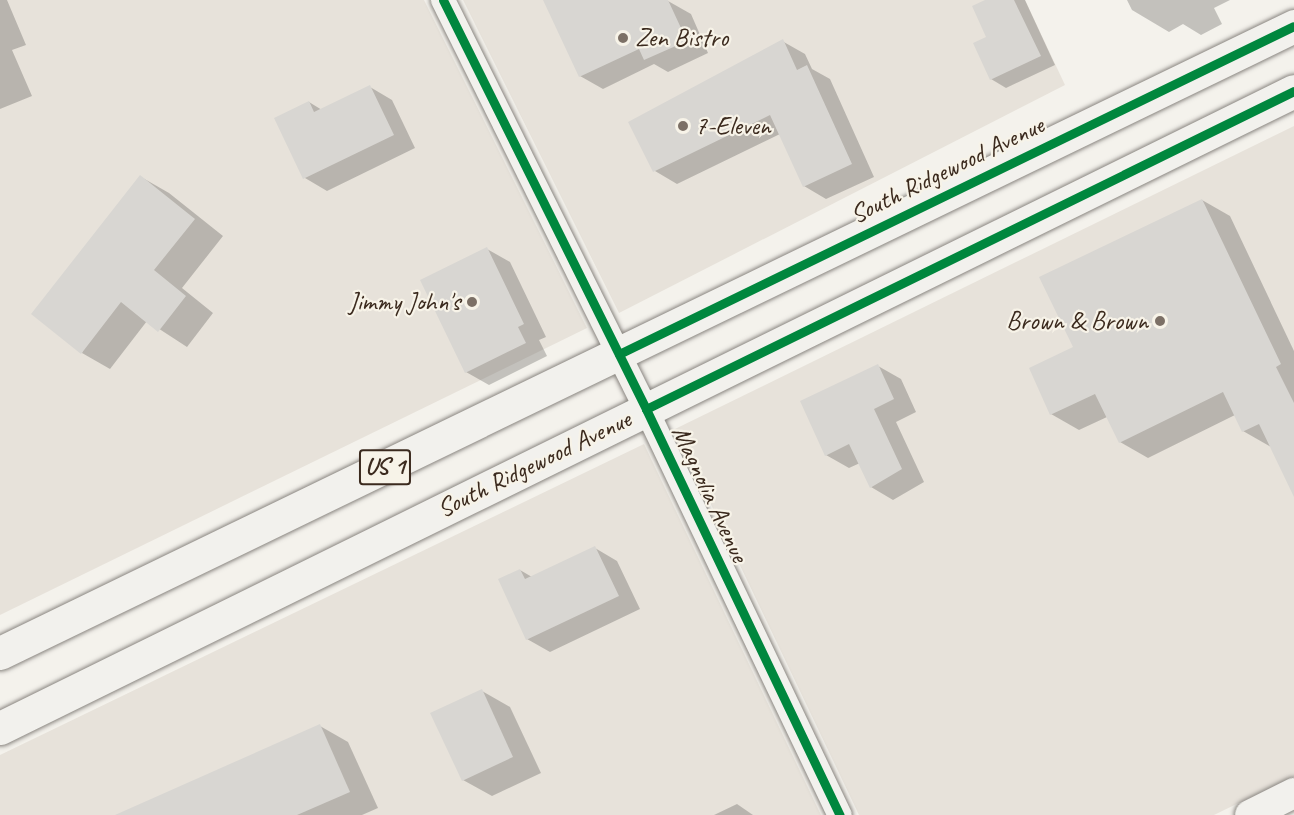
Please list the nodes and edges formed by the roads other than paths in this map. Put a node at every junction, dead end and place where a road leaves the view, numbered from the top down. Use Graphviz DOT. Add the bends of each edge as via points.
graph roads {
  1 [pos="443,0"];
  2 [pos="1294,26"];
  3 [pos="1294,91"];
  4 [pos="619,354"];
  5 [pos="646,409"];
  6 [pos="0,653"];
  7 [pos="0,728"];
  8 [pos="1294,794"];
  9 [pos="840,815"];
  10 [pos="1250,815"];
  1 -- 4 [label="street, Magnolia Avenue"];
  2 -- 4 [label="main road, South Ridgewood Avenue / US 1"];
  3 -- 5 [label="main road, South Ridgewood Avenue / US 1"];
  4 -- 5 [label="street, Magnolia Avenue"];
  4 -- 6 [label="main road, South Ridgewood Avenue / US 1"];
  5 -- 7 [label="main road, South Ridgewood Avenue / US 1"];
  5 -- 9 [label="street, Magnolia Avenue"];
  8 -- 10 [label="street"];
}
